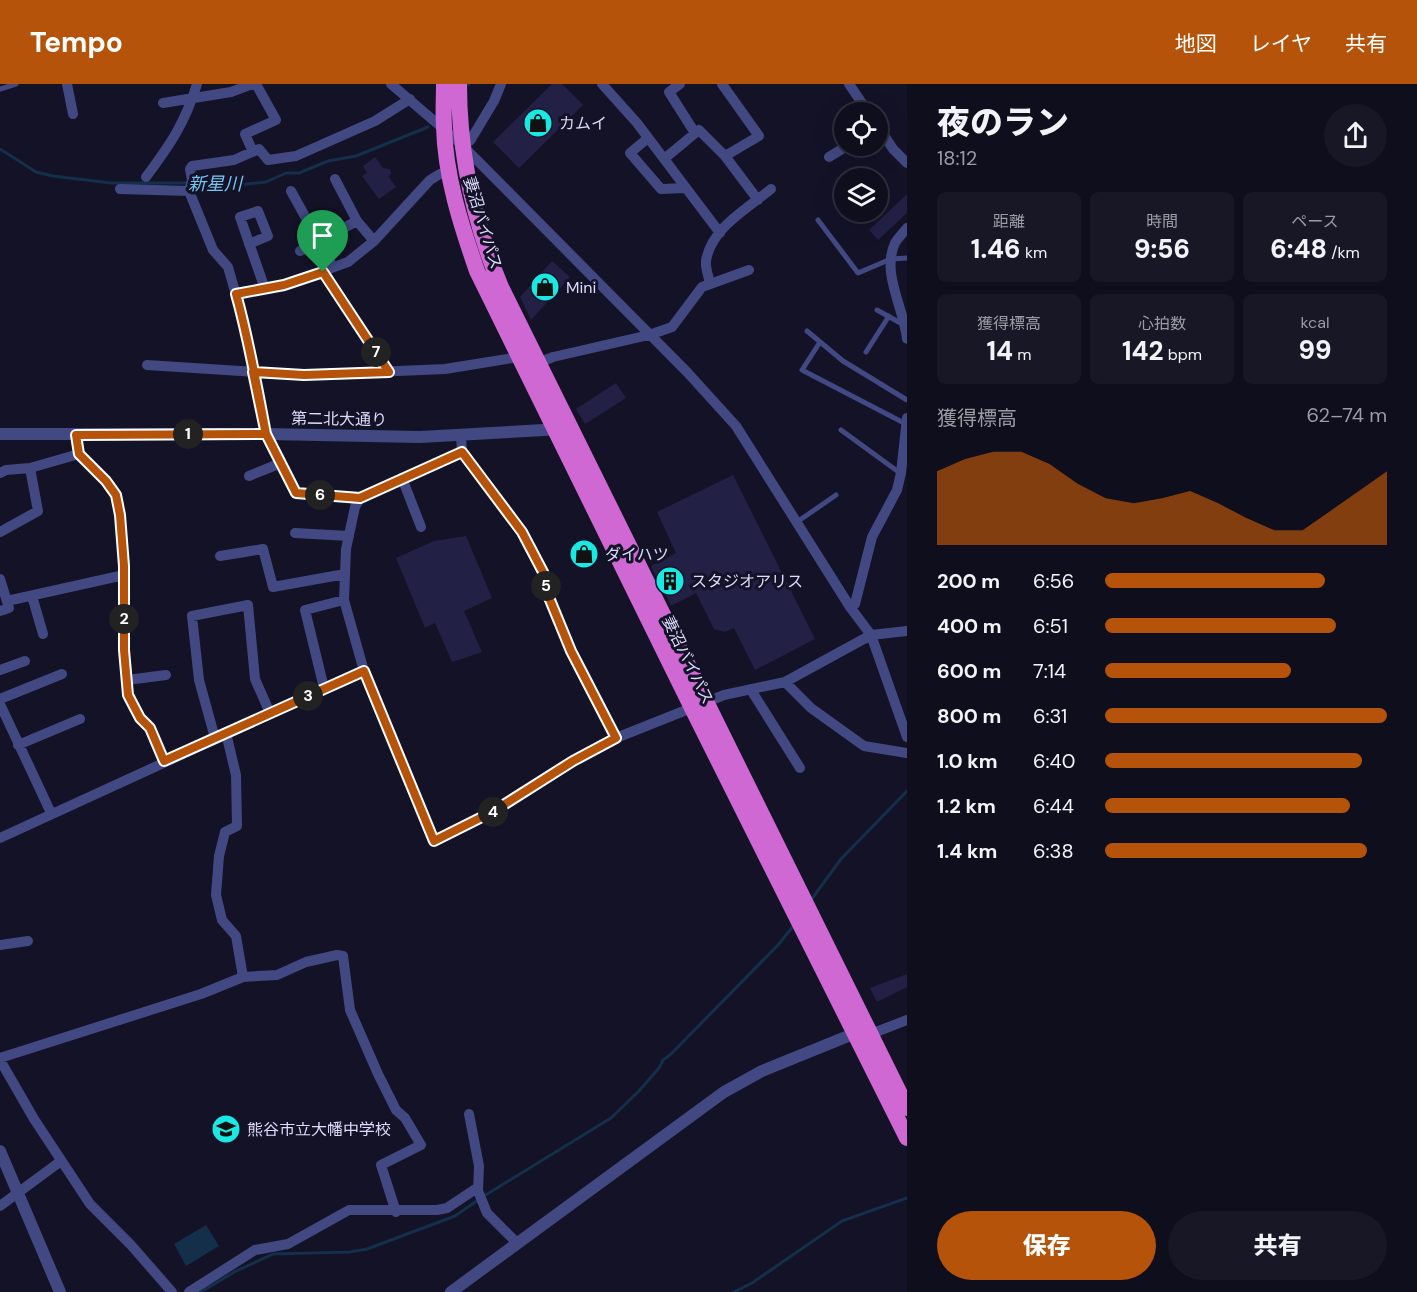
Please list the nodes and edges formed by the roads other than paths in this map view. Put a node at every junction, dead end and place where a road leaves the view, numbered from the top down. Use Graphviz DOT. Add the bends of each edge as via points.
graph roads {
  1 [pos="16,84"];
  2 [pos="67,84"];
  3 [pos="197,84"];
  4 [pos="254,84"];
  5 [pos="391,84"];
  6 [pos="444,84"];
  7 [pos="459,84"];
  8 [pos="501,84"];
  9 [pos="602,84"];
  10 [pos="680,84"];
  11 [pos="723,84"];
  12 [pos="849,84"];
  13 [pos="0,89"];
  14 [pos="193,98"];
  15 [pos="410,99"];
  16 [pos="861,102"];
  17 [pos="163,103"];
  18 [pos="73,114"];
  19 [pos="444,128"];
  20 [pos="695,133"];
  21 [pos="648,138"];
  22 [pos="888,141"];
  23 [pos="461,144"];
  24 [pos="253,152"];
  25 [pos="834,154"];
  26 [pos="725,156"];
  27 [pos="830,157"];
  28 [pos="664,159"];
  29 [pos="907,163"];
  30 [pos="450,172"];
  31 [pos="146,177"];
  32 [pos="335,179"];
  33 [pos="190,187"];
  34 [pos="685,188"];
  35 [pos="120,189"];
  36 [pos="771,189"];
  37 [pos="291,191"];
  38 [pos="758,200"];
  39 [pos="818,220"];
  40 [pos="357,221"];
  41 [pos="907,228"];
  42 [pos="720,233"];
  43 [pos="319,241"];
  44 [pos="374,241"];
  45 [pos="249,244"];
  46 [pos="300,251"];
  47 [pos="907,258"];
  48 [pos="891,259"];
  49 [pos="328,269"];
  50 [pos="749,270"];
  51 [pos="710,284"];
  52 [pos="264,289"];
  53 [pos="236,294"];
  54 [pos="877,310"];
  55 [pos="889,316"];
  56 [pos="906,325"];
  57 [pos="807,331"];
  58 [pos="650,335"];
  59 [pos="907,339"];
  60 [pos="820,342"];
  61 [pos="866,352"];
  62 [pos="519,357"];
  63 [pos="538,363"];
  64 [pos="147,365"];
  65 [pos="253,372"];
  66 [pos="389,372"];
  67 [pos="907,400"];
  68 [pos="907,421"];
  69 [pos="562,429"];
  70 [pos="841,430"];
  71 [pos="0,434"];
  72 [pos="266,434"];
  73 [pos="76,435"];
  74 [pos="461,435"];
  75 [pos="462,452"];
  76 [pos="79,454"];
  77 [pos="281,463"];
  78 [pos="30,468"];
  79 [pos="0,473"];
  80 [pos="901,473"];
  81 [pos="249,476"];
  82 [pos="402,478"];
  83 [pos="836,495"];
  84 [pos="360,498"];
  85 [pos="796,523"];
  86 [pos="422,527"];
  87 [pos="0,532"];
  88 [pos="295,533"];
  89 [pos="349,536"];
  90 [pos="220,556"];
  91 [pos="345,574"];
  92 [pos="124,575"];
  93 [pos="0,579"];
  94 [pos="32,596"];
  95 [pos="344,600"];
  96 [pos="3,606"];
  97 [pos="850,607"];
  98 [pos="907,632"];
  99 [pos="43,634"];
  100 [pos="871,635"];
  101 [pos="25,661"];
  102 [pos="0,670"];
  103 [pos="364,671"];
  104 [pos="62,674"];
  105 [pos="166,675"];
  106 [pos="127,680"];
  107 [pos="785,682"];
  108 [pos="324,688"];
  109 [pos="751,690"];
  110 [pos="0,699"];
  111 [pos="700,705"];
  112 [pos="1,711"];
  113 [pos="270,713"];
  114 [pos="80,719"];
  115 [pos="226,733"];
  116 [pos="907,737"];
  117 [pos="215,738"];
  118 [pos="616,738"];
  119 [pos="18,745"];
  120 [pos="907,753"];
  121 [pos="164,761"];
  122 [pos="800,768"];
  123 [pos="51,813"];
  124 [pos="0,838"];
  125 [pos="28,941"];
  126 [pos="0,945"];
  127 [pos="243,977"];
  128 [pos="907,1020"];
  129 [pos="861,1031"];
  130 [pos="0,1059"];
  131 [pos="907,1108"];
  132 [pos="469,1114"];
  133 [pos="907,1138"];
  134 [pos="0,1151"];
  135 [pos="61,1161"];
  136 [pos="478,1190"];
  137 [pos="19,1193"];
  138 [pos="0,1206"];
  139 [pos="396,1212"];
  140 [pos="516,1242"];
  141 [pos="60,1292"];
  142 [pos="172,1292"];
  143 [pos="189,1292"];
  144 [pos="450,1292"];
  1 -- 13 [label="lane"];
  2 -- 18 [label="street"];
  3 -- 14 [label="street"];
  4 -- 14 [label="street"];
  4 -- 24 [label="street" via="276,120 245,134"];
  5 -- 15 [label="street"];
  6 -- 19 [label="highway, 妻沼バイパス"];
  7 -- 23 [label="highway, 妻沼バイパス"];
  8 -- 23 [label="street" via="470,141"];
  9 -- 21 [label="street"];
  10 -- 20 [label="street" via="669,92"];
  11 -- 26 [label="street" via="759,136"];
  12 -- 16 [label="street"];
  14 -- 17 [label="street"];
  14 -- 31 [label="street" via="171,144"];
  15 -- 19 [label="street"];
  15 -- 24 [label="street" via="375,122 296,156 268,160 259,149"];
  19 -- 23 [label="street"];
  19 -- 30 [label="highway, 妻沼バイパス"];
  20 -- 26 [label="street" via="699,130"];
  20 -- 28 [label="street"];
  21 -- 28 [label="street"];
  21 -- 34 [label="street" via="630,153 661,189"];
  22 -- 29 [label="street"];
  23 -- 58 [label="street"];
  23 -- 63 [label="highway, 妻沼バイパス" via="478,228"];
  24 -- 33 [label="street" via="234,160 192,166"];
  25 -- 27 [label="street"];
  26 -- 38 [label="street"];
  28 -- 34 [label="street"];
  30 -- 44 [label="street" via="430,180"];
  30 -- 62 [label="highway, 妻沼バイパス" via="477,271"];
  32 -- 40 [label="street"];
  33 -- 35 [label="street"];
  33 -- 53 [label="street" via="213,250 228,267"];
  34 -- 42 [label="street"];
  36 -- 38 [label="street"];
  37 -- 43 [label="street"];
  38 -- 42 [label="street"];
  39 -- 48 [label="lane" via="858,273"];
  40 -- 43 [label="street"];
  40 -- 44 [label="street"];
  41 -- 48 [label="street" via="896,242"];
  42 -- 51 [label="street" via="706,262"];
  43 -- 46 [label="street"];
  43 -- 49 [label="street"];
  44 -- 49 [label="street" via="348,262"];
  45 -- 52 [label="street"];
  47 -- 48 [label="lane"];
  48 -- 56 [label="street" via="891,275"];
  49 -- 52 [label="street"];
  49 -- 66 [label="street"];
  50 -- 51 [label="street"];
  51 -- 58 [label="street" via="702,287 672,327"];
  52 -- 53 [label="street"];
  53 -- 65 [label="street"];
  54 -- 55 [label="lane"];
  55 -- 56 [label="lane"];
  55 -- 61 [label="lane"];
  56 -- 59 [label="street"];
  57 -- 60 [label="lane"];
  58 -- 63 [label="street"];
  58 -- 85 [label="street" via="736,426"];
  60 -- 67 [label="lane" via="843,361"];
  60 -- 68 [label="lane" via="802,370"];
  62 -- 66 [label="street" via="445,369"];
  62 -- 69 [label="highway, 妻沼バイパス"];
  63 -- 69 [label="highway, 妻沼バイパス"];
  64 -- 65 [label="street"];
  65 -- 66 [label="street"];
  65 -- 72 [label="street"];
  68 -- 80 [label="street"];
  69 -- 74 [label="street, 第二北大通り"];
  69 -- 111 [label="highway, 妻沼バイパス"];
  70 -- 80 [label="lane"];
  71 -- 73 [label="street, 第二北大通り"];
  72 -- 73 [label="street, 第二北大通り"];
  72 -- 74 [label="street, 第二北大通り"];
  72 -- 77 [label="street"];
  73 -- 76 [label="street"];
  74 -- 75 [label="street"];
  75 -- 82 [label="street"];
  75 -- 118 [label="street" via="522,532 543,572 571,651"];
  76 -- 78 [label="street"];
  76 -- 92 [label="street" via="116,495"];
  77 -- 81 [label="street"];
  77 -- 84 [label="street" via="296,493"];
  78 -- 79 [label="street"];
  78 -- 87 [label="street" via="38,511"];
  80 -- 97 [label="street" via="897,490 872,537 855,604"];
  82 -- 84 [label="street"];
  82 -- 86 [label="street"];
  83 -- 85 [label="lane"];
  84 -- 89 [label="street" via="354,507"];
  85 -- 97 [label="street"];
  88 -- 89 [label="street"];
  89 -- 91 [label="street"];
  90 -- 91 [label="street" via="263,549 273,587"];
  91 -- 95 [label="street"];
  92 -- 94 [label="street"];
  92 -- 106 [label="street"];
  93 -- 96 [label="street"];
  94 -- 96 [label="street"];
  94 -- 99 [label="street"];
  95 -- 103 [label="street"];
  95 -- 108 [label="street" via="305,610"];
  97 -- 100 [label="street"];
  98 -- 100 [label="street"];
  100 -- 107 [label="street"];
  100 -- 116 [label="street"];
  101 -- 102 [label="street"];
  103 -- 108 [label="street"];
  103 -- 118 [label="street" via="434,841 494,811"];
  104 -- 110 [label="street"];
  105 -- 106 [label="street"];
  106 -- 121 [label="street" via="128,695 150,728"];
  107 -- 109 [label="street"];
  107 -- 120 [label="street" via="811,708 864,746"];
  108 -- 113 [label="street"];
  109 -- 111 [label="street"];
  109 -- 122 [label="street"];
  111 -- 118 [label="street"];
  111 -- 129 [label="highway, 妻沼バイパス"];
  112 -- 119 [label="street"];
  113 -- 115 [label="street"];
  113 -- 117 [label="street" via="255,679 248,605 192,616 199,680"];
  114 -- 119 [label="street"];
  115 -- 117 [label="street"];
  115 -- 127 [label="street" via="236,775 237,826 225,832 216,895 222,920 236,936"];
  117 -- 121 [label="street"];
  119 -- 123 [label="street"];
  121 -- 123 [label="street"];
  123 -- 124 [label="street"];
  125 -- 126 [label="street"];
  127 -- 130 [label="street"];
  127 -- 139 [label="street" via="277,975 306,962 344,956 350,1010 396,1110 421,1145 381,1165"];
  128 -- 129 [label="street" via="876,1032"];
  129 -- 131 [label="highway, 妻沼バイパス"];
  129 -- 133 [label="highway, 妻沼バイパス"];
  129 -- 140 [label="street" via="762,1071 724,1092"];
  130 -- 135 [label="street"];
  132 -- 136 [label="street" via="479,1166"];
  134 -- 137 [label="street"];
  135 -- 137 [label="street"];
  135 -- 142 [label="street" via="90,1204"];
  136 -- 139 [label="street" via="447,1208"];
  136 -- 140 [label="street" via="487,1213"];
  137 -- 138 [label="street"];
  137 -- 141 [label="street"];
  139 -- 143 [label="street" via="349,1210 288,1244 255,1250"];
  140 -- 144 [label="street"];
}
